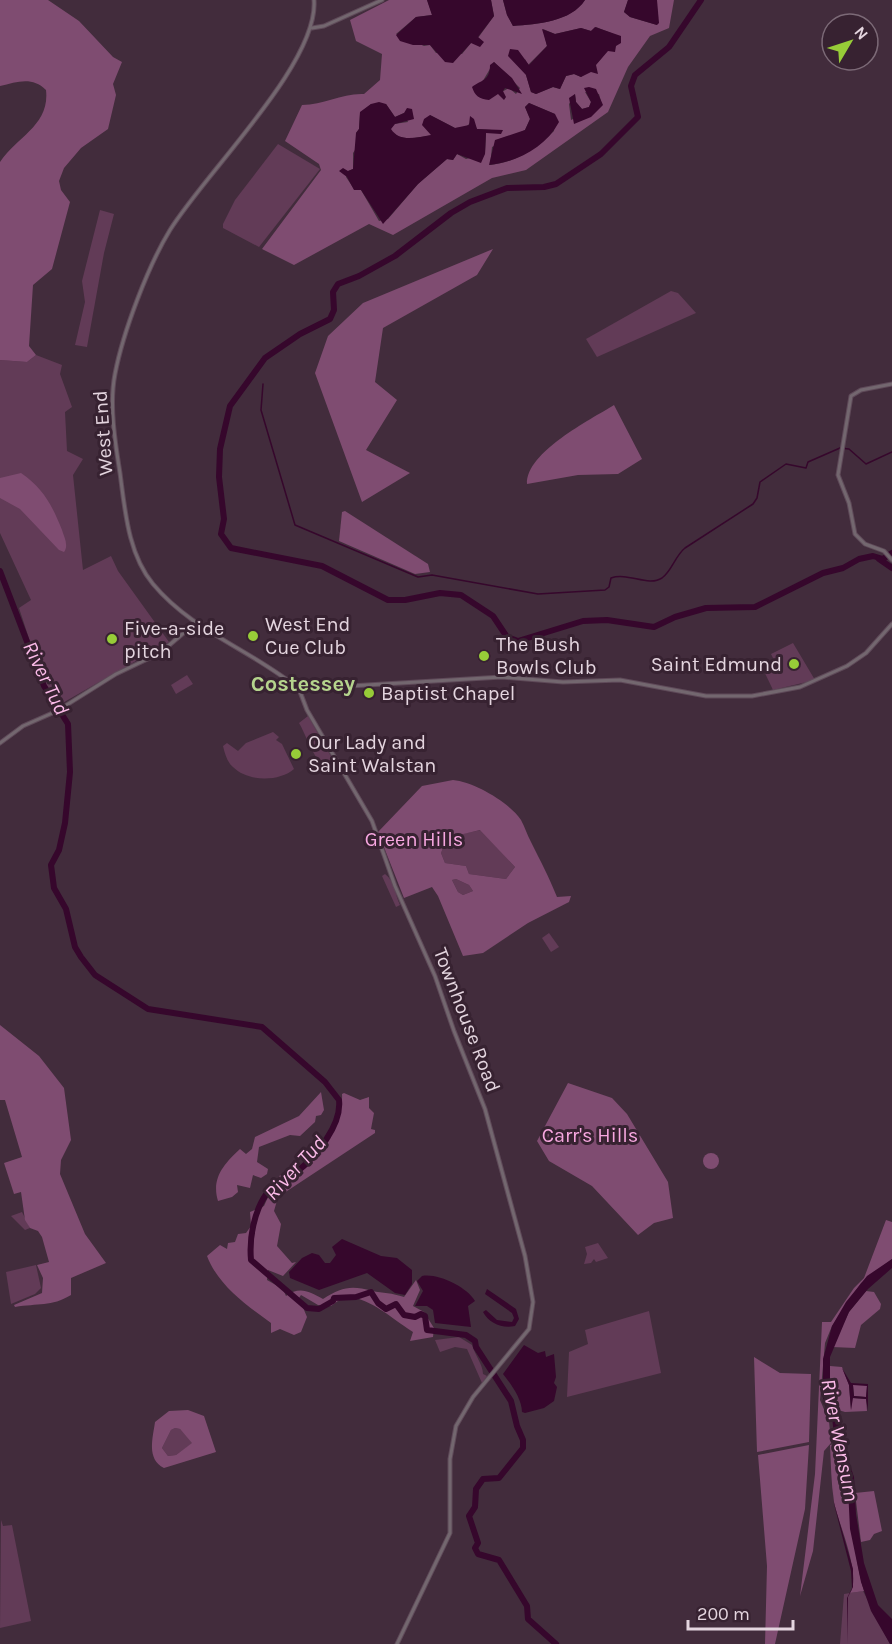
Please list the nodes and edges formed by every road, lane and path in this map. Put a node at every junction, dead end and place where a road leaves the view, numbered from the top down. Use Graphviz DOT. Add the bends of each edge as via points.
graph roads {
  1 [pos="315,0"];
  2 [pos="382,0"];
  3 [pos="312,28"];
  4 [pos="892,384"];
  5 [pos="890,558"];
  6 [pos="194,624"];
  7 [pos="892,624"];
  8 [pos="299,689"];
  9 [pos="0,743"];
  10 [pos="397,1644"];
  1 -- 3 [label="street, West End"];
  2 -- 3 [label="street"];
  3 -- 6 [label="street, West End" via="275,92 169,232 136,307 115,373 118,465 134,550 154,586"];
  4 -- 5 [label="street" via="851,396 838,475 855,534"];
  6 -- 8 [label="street, West End"];
  6 -- 9 [label="street" via="160,653 23,726"];
  7 -- 8 [label="street" via="866,653 838,671 800,687 752,696 706,696 620,680 563,682 502,677"];
  8 -- 10 [label="street, Townhouse Road" via="307,710 372,821 388,871 435,976 485,1109 525,1256 534,1309 529,1329 465,1407 456,1426 450,1459 450,1533"];
}
